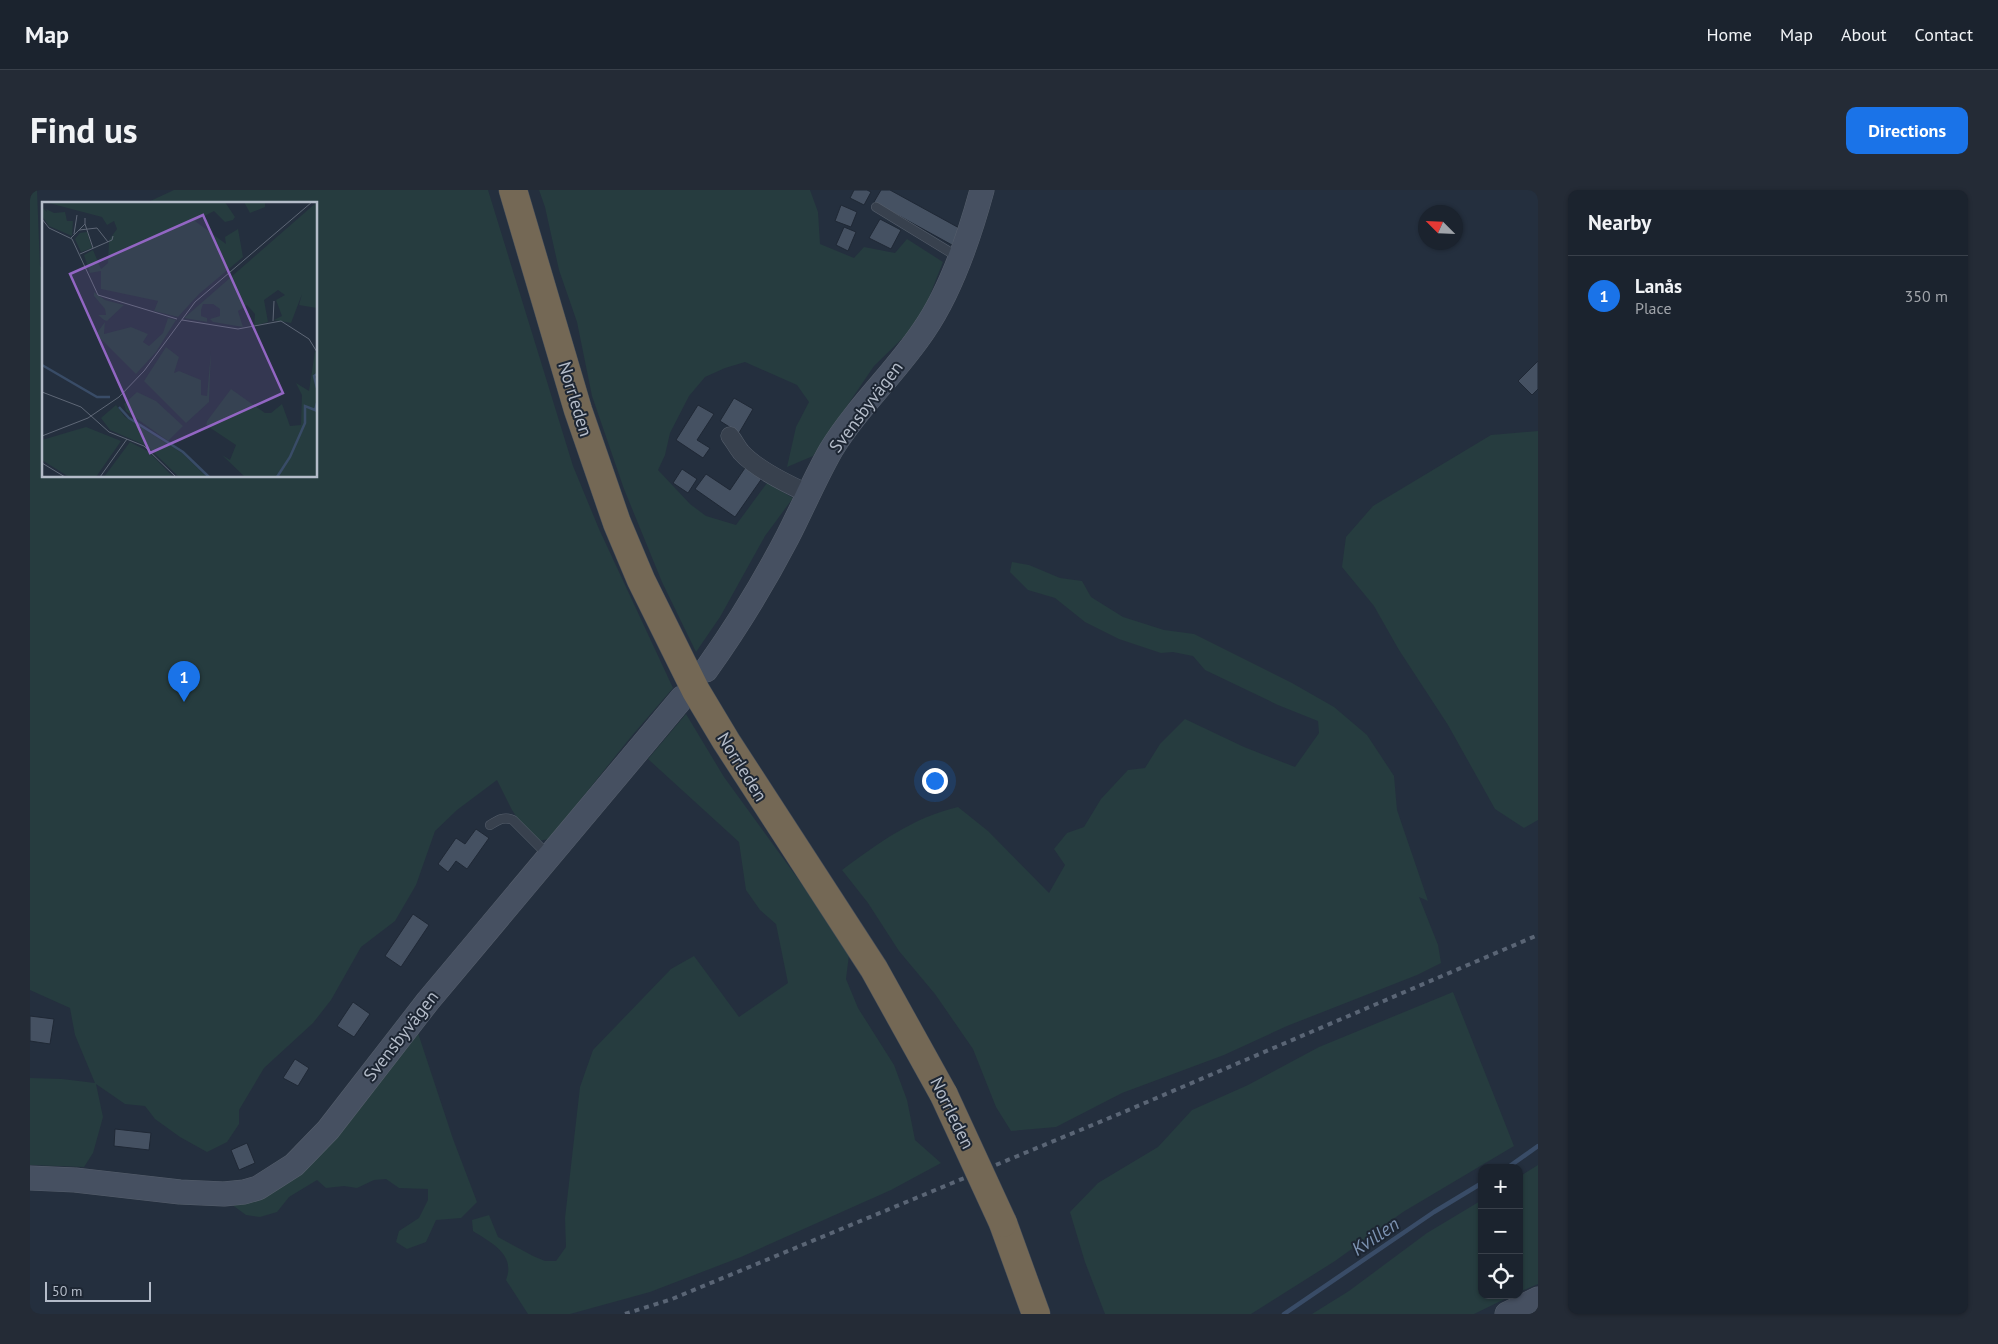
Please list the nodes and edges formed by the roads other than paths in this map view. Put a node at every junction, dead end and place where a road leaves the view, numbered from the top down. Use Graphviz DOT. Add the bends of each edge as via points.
graph roads {
  1 [pos="514,190"];
  2 [pos="982,190"];
  3 [pos="876,207"];
  4 [pos="959,257"];
  5 [pos="730,436"];
  6 [pos="809,494"];
  7 [pos="706,670"];
  8 [pos="682,698"];
  9 [pos="490,825"];
  10 [pos="549,856"];
  11 [pos="30,1178"];
  12 [pos="1538,1299"];
  13 [pos="1036,1314"];
  14 [pos="1507,1314"];
  1 -- 13 [label="highway, Norrleden, bridge" via="578,410 617,523 641,580 696,691 874,969 944,1095 1003,1224"];
  2 -- 4 [label="street, Svensbyvägen"];
  3 -- 4 [label="lane"];
  4 -- 6 [label="street, Svensbyvägen" via="924,330 848,423"];
  5 -- 6 [label="street" via="752,461"];
  6 -- 7 [label="street, Svensbyvägen" via="764,580"];
  8 -- 10 [label="street, Svensbyvägen"];
  9 -- 10 [label="lane" via="507,817 513,820"];
  10 -- 11 [label="street, Svensbyvägen" via="428,1001 328,1130 294,1165 273,1180 244,1192 207,1194"];
  12 -- 14 [label="street"];
}
